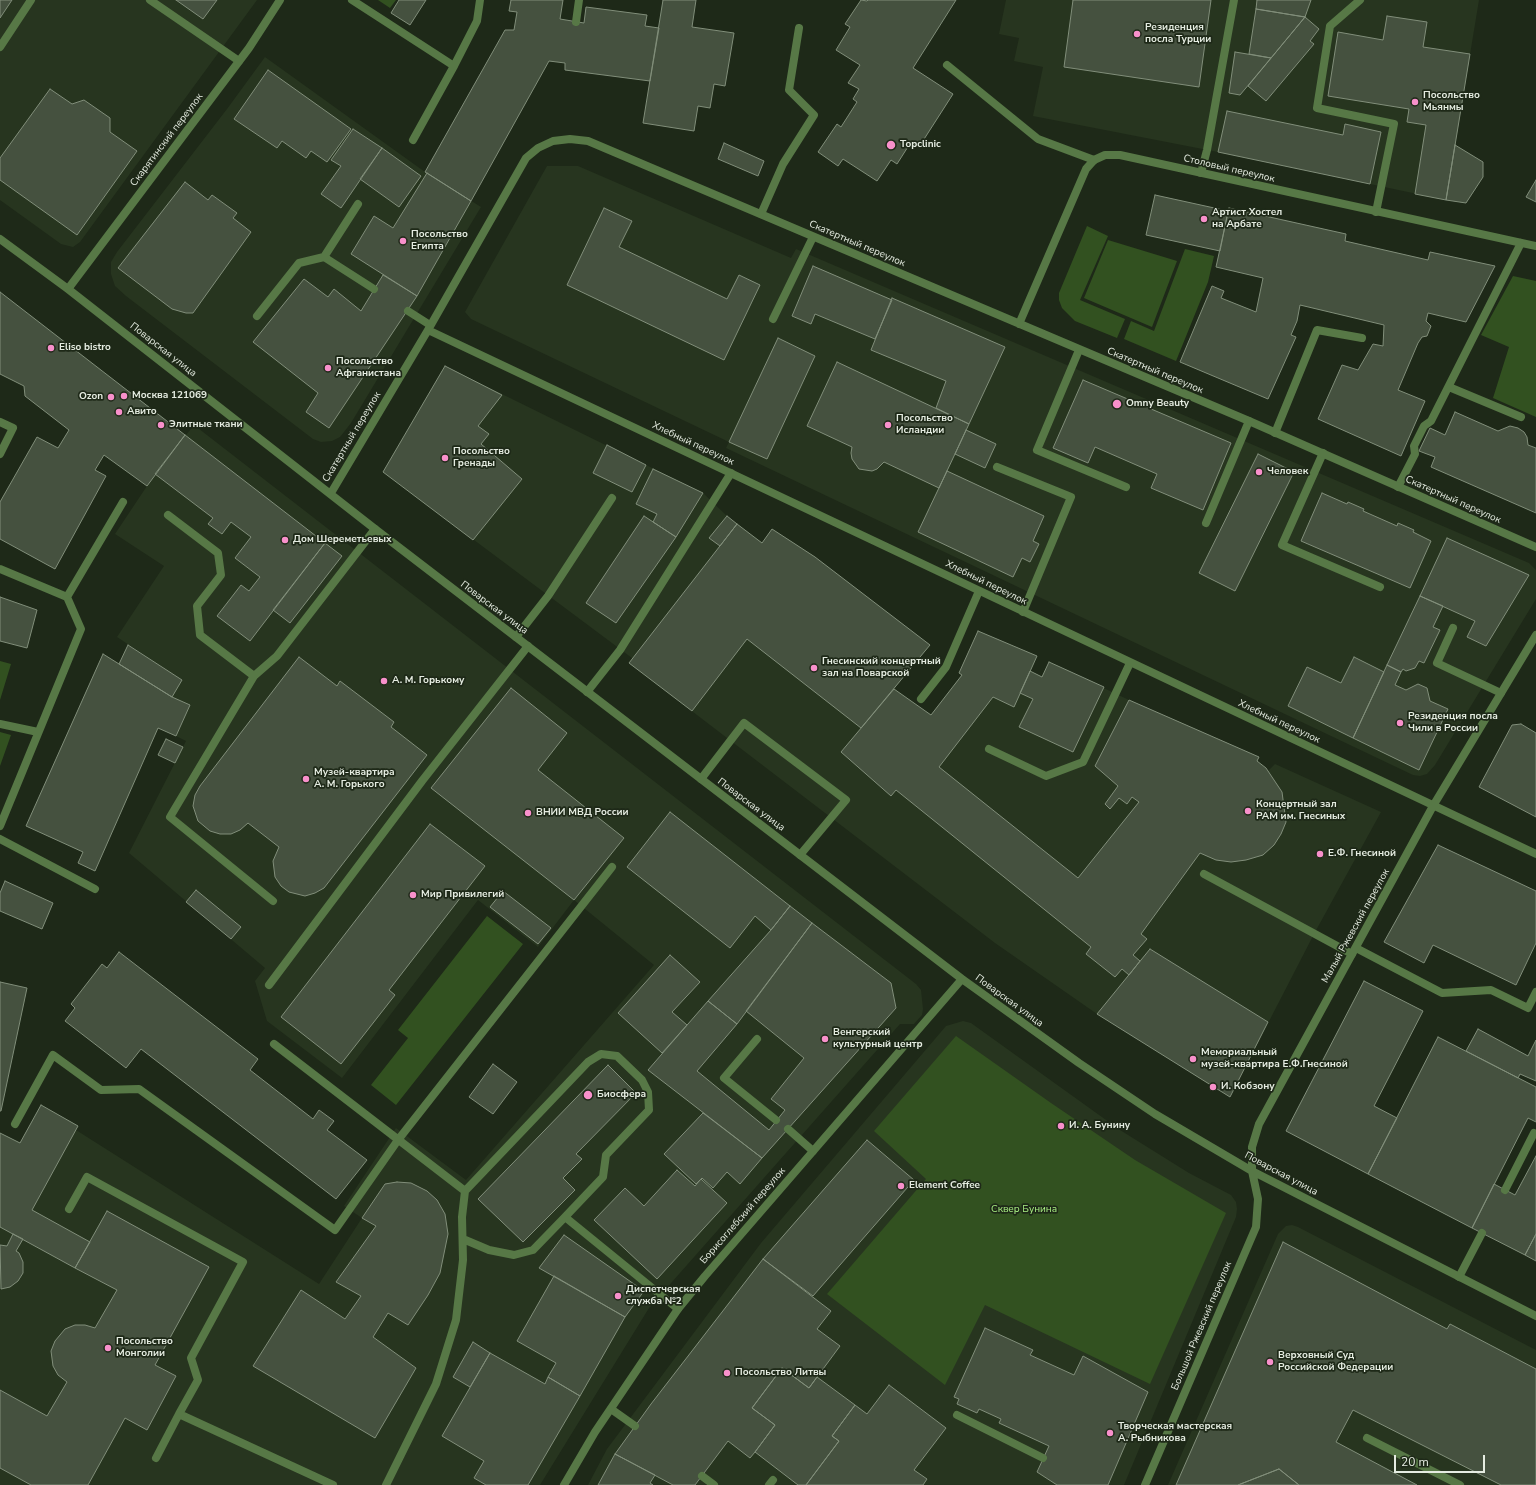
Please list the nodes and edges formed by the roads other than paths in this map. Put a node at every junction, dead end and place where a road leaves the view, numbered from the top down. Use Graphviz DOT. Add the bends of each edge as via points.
graph roads {
  1 [pos="31,0"];
  2 [pos="150,0"];
  3 [pos="280,0"];
  4 [pos="352,0"];
  5 [pos="480,0"];
  6 [pos="579,0"];
  7 [pos="1234,0"];
  8 [pos="1360,0"];
  9 [pos="576,22"];
  10 [pos="798,28"];
  11 [pos="0,47"];
  12 [pos="239,61"];
  13 [pos="947,65"];
  14 [pos="454,66"];
  15 [pos="412,140"];
  16 [pos="1094,160"];
  17 [pos="1201,173"];
  18 [pos="358,204"];
  19 [pos="1376,212"];
  20 [pos="761,214"];
  21 [pos="813,237"];
  22 [pos="0,239"];
  23 [pos="1521,243"];
  24 [pos="1536,246"];
  25 [pos="324,257"];
  26 [pos="68,289"];
  27 [pos="374,289"];
  28 [pos="408,310"];
  29 [pos="257,316"];
  30 [pos="773,319"];
  31 [pos="1019,324"];
  32 [pos="429,328"];
  33 [pos="1362,338"];
  34 [pos="1079,350"];
  35 [pos="1449,386"];
  36 [pos="1521,417"];
  37 [pos="0,422"];
  38 [pos="1249,422"];
  39 [pos="1275,433"];
  40 [pos="1323,453"];
  41 [pos="0,454"];
  42 [pos="997,467"];
  43 [pos="730,473"];
  44 [pos="1126,487"];
  45 [pos="1398,487"];
  46 [pos="331,493"];
  47 [pos="612,498"];
  48 [pos="123,502"];
  49 [pos="168,515"];
  50 [pos="1206,523"];
  51 [pos="374,529"];
  52 [pos="1536,547"];
  53 [pos="0,569"];
  54 [pos="1380,587"];
  55 [pos="979,591"];
  56 [pos="67,597"];
  57 [pos="1023,612"];
  58 [pos="1453,628"];
  59 [pos="1536,635"];
  60 [pos="516,637"];
  61 [pos="528,646"];
  62 [pos="1130,663"];
  63 [pos="254,676"];
  64 [pos="587,692"];
  65 [pos="1501,693"];
  66 [pos="921,699"];
  67 [pos="0,724"];
  68 [pos="38,732"];
  69 [pos="988,749"];
  70 [pos="701,779"];
  71 [pos="1433,806"];
  72 [pos="0,826"];
  73 [pos="0,839"];
  74 [pos="1536,854"];
  75 [pos="800,855"];
  76 [pos="612,867"];
  77 [pos="1204,874"];
  78 [pos="95,889"];
  79 [pos="273,901"];
  80 [pos="1354,951"];
  81 [pos="962,979"];
  82 [pos="269,985"];
  83 [pos="1536,992"];
  84 [pos="756,1039"];
  85 [pos="274,1044"];
  86 [pos="776,1120"];
  87 [pos="15,1124"];
  88 [pos="788,1129"];
  89 [pos="1534,1133"];
  90 [pos="398,1140"];
  91 [pos="813,1150"];
  92 [pos="1252,1171"];
  93 [pos="465,1190"];
  94 [pos="1505,1190"];
  95 [pos="69,1209"];
  96 [pos="564,1217"];
  97 [pos="1482,1233"];
  98 [pos="462,1239"];
  99 [pos="1459,1277"];
  100 [pos="678,1309"];
  101 [pos="1536,1316"];
  102 [pos="611,1409"];
  103 [pos="179,1414"];
  104 [pos="957,1416"];
  105 [pos="635,1426"];
  106 [pos="1367,1438"];
  107 [pos="156,1458"];
  108 [pos="1043,1458"];
  109 [pos="702,1476"];
  110 [pos="325,1481"];
  111 [pos="317,1485"];
  112 [pos="333,1485"];
  113 [pos="386,1485"];
  114 [pos="564,1485"];
  115 [pos="714,1485"];
  116 [pos="1145,1485"];
  117 [pos="1460,1485"];
  1 -- 11 [label="street"];
  2 -- 12 [label="street"];
  3 -- 12 [label="street, Скарятинский переулок"];
  4 -- 14 [label="street"];
  5 -- 14 [label="street" via="477,21"];
  6 -- 9 [label="street"];
  7 -- 17 [label="street"];
  8 -- 19 [label="street" via="1330,26 1317,108 1394,124"];
  10 -- 20 [label="street" via="789,90 814,116 782,164"];
  12 -- 26 [label="street, Скарятинский переулок"];
  13 -- 16 [label="street" via="1038,139"];
  14 -- 15 [label="street"];
  16 -- 17 [label="street, Столовый переулок" via="1105,155 1120,155"];
  16 -- 31 [label="street" via="1086,169"];
  17 -- 19 [label="street, Столовый переулок"];
  18 -- 25 [label="street"];
  19 -- 23 [label="street, Столовый переулок"];
  20 -- 21 [label="street, Скатертный переулок"];
  20 -- 32 [label="street, Скатертный переулок" via="588,141 553,141 538,148 526,158"];
  21 -- 30 [label="street"];
  21 -- 31 [label="street, Скатертный переулок"];
  22 -- 26 [label="street, Поварская улица"];
  23 -- 24 [label="street, Столовый переулок"];
  23 -- 35 [label="street"];
  25 -- 27 [label="street"];
  25 -- 29 [label="street" via="299,263"];
  26 -- 46 [label="street, Поварская улица"];
  28 -- 32 [label="street, Хлебный переулок"];
  31 -- 34 [label="street, Скатертный переулок"];
  32 -- 43 [label="street, Хлебный переулок"];
  32 -- 46 [label="street, Скатертный переулок"];
  33 -- 39 [label="street" via="1317,330"];
  34 -- 38 [label="street, Скатертный переулок"];
  34 -- 44 [label="street" via="1037,450"];
  35 -- 36 [label="street"];
  35 -- 45 [label="street" via="1431,422 1424,426 1414,446 1415,454"];
  37 -- 41 [label="street" via="13,428"];
  38 -- 39 [label="street, Скатертный переулок"];
  38 -- 50 [label="street"];
  39 -- 40 [label="street, Скатертный переулок"];
  40 -- 45 [label="street, Скатертный переулок"];
  40 -- 54 [label="street" via="1282,545"];
  42 -- 57 [label="street" via="1071,498"];
  43 -- 55 [label="street, Хлебный переулок"];
  43 -- 64 [label="street" via="620,650"];
  45 -- 52 [label="street, Скатертный переулок"];
  46 -- 51 [label="street, Поварская улица"];
  47 -- 60 [label="street" via="548,596"];
  48 -- 56 [label="street"];
  49 -- 63 [label="street" via="218,553 221,575 197,606 200,635"];
  51 -- 60 [label="street, Поварская улица"];
  51 -- 63 [label="street" via="277,656"];
  53 -- 56 [label="street"];
  55 -- 57 [label="street, Хлебный переулок"];
  55 -- 66 [label="street" via="946,667"];
  56 -- 68 [label="street" via="81,629"];
  57 -- 62 [label="street, Хлебный переулок"];
  58 -- 65 [label="street" via="1437,663"];
  59 -- 65 [label="street, Малый Ржевский переулок"];
  60 -- 61 [label="street, Поварская улица"];
  61 -- 64 [label="street, Поварская улица"];
  61 -- 82 [label="street" via="422,781"];
  62 -- 69 [label="street" via="1083,762 1046,776"];
  62 -- 71 [label="street, Хлебный переулок"];
  63 -- 79 [label="street" via="170,817"];
  64 -- 70 [label="street, Поварская улица"];
  65 -- 71 [label="street, Малый Ржевский переулок"];
  67 -- 68 [label="street"];
  68 -- 72 [label="street"];
  70 -- 75 [label="street, Поварская улица"];
  70 -- 75 [label="street" via="744,723 846,800"];
  71 -- 74 [label="street, Хлебный переулок"];
  71 -- 80 [label="street, Малый Ржевский переулок"];
  73 -- 78 [label="street"];
  75 -- 81 [label="street, Поварская улица"];
  76 -- 90 [label="street"];
  77 -- 80 [label="street"];
  80 -- 83 [label="street" via="1442,994 1491,990 1528,1008"];
  80 -- 92 [label="street, Малый Ржевский переулок" via="1259,1124 1252,1147"];
  81 -- 91 [label="street, Борисоглебский переулок"];
  81 -- 92 [label="street, Поварская улица" via="1078,1063"];
  84 -- 86 [label="street" via="724,1078"];
  85 -- 90 [label="street"];
  87 -- 90 [label="street" via="53,1055 101,1090 139,1089 334,1230"];
  88 -- 91 [label="street"];
  89 -- 94 [label="street"];
  90 -- 93 [label="street"];
  91 -- 100 [label="street, Борисоглебский переулок"];
  92 -- 99 [label="street, Поварская улица"];
  92 -- 116 [label="street, Большой Ржевский переулок" via="1258,1199 1256,1226"];
  93 -- 96 [label="street" via="588,1062 600,1054 616,1056 642,1080 648,1092 649,1110 606,1155 603,1177"];
  93 -- 98 [label="street"];
  95 -- 103 [label="street" via="87,1177 243,1262 191,1358 198,1380"];
  96 -- 98 [label="street" via="533,1250 514,1255 488,1250"];
  96 -- 100 [label="street"];
  97 -- 99 [label="street"];
  98 -- 113 [label="street" via="463,1260 456,1320 436,1384"];
  99 -- 101 [label="street, Поварская улица"];
  100 -- 102 [label="street, Борисоглебский переулок"];
  102 -- 105 [label="street"];
  102 -- 114 [label="street, Борисоглебский переулок"];
  103 -- 107 [label="street"];
  103 -- 110 [label="street"];
  104 -- 108 [label="street"];
  106 -- 117 [label="street"];
  109 -- 115 [label="street"];
  110 -- 111 [label="street"];
  110 -- 112 [label="street"];
}
